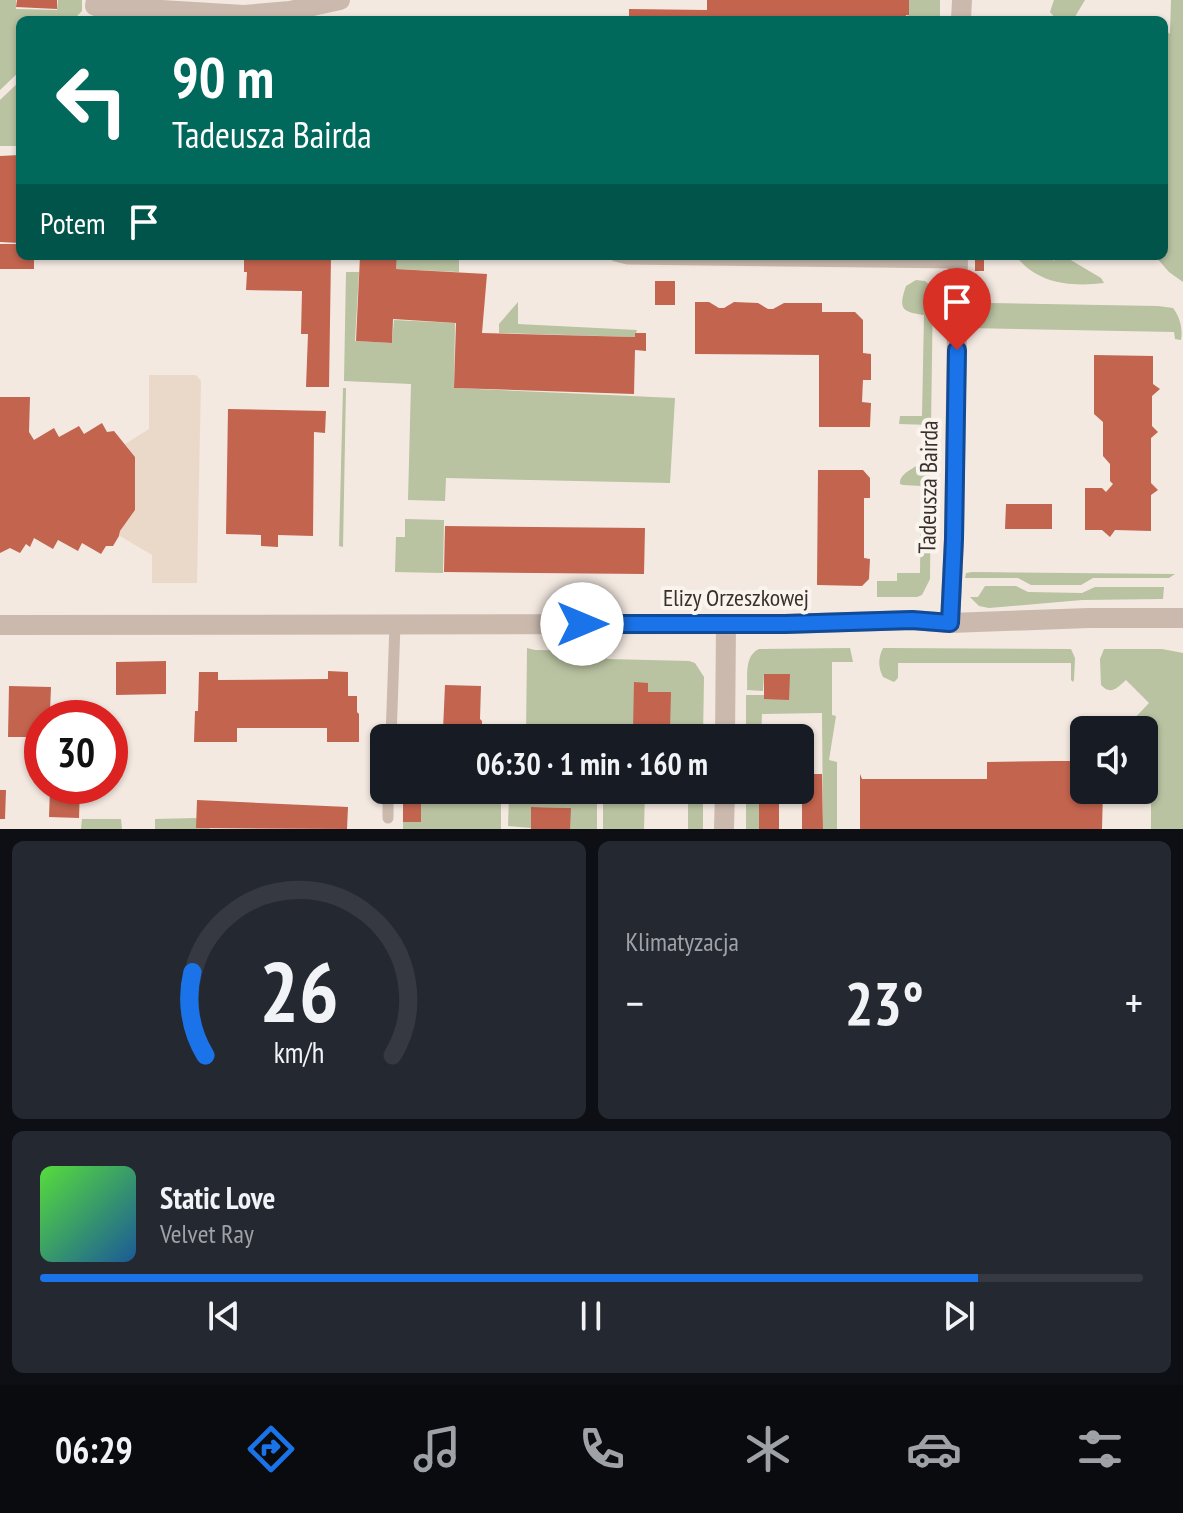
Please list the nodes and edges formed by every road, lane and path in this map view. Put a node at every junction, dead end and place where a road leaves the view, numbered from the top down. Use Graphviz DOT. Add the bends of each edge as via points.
graph roads {
  1 [pos="96,0"];
  2 [pos="340,0"];
  3 [pos="958,260"];
  4 [pos="1183,618"];
  5 [pos="950,623"];
  6 [pos="395,624"];
  7 [pos="726,624"];
  8 [pos="0,625"];
  9 [pos="391,724"];
  10 [pos="725,724"];
  11 [pos="388,804"];
  12 [pos="725,804"];
  13 [pos="388,818"];
  14 [pos="724,829"];
  1 -- 2 [label="street" via="95,6 244,15"];
  3 -- 5 [label="street, Tadeusza Bairda"];
  4 -- 5 [label="street, Elizy Orzeszkowej"];
  5 -- 7 [label="street, Elizy Orzeszkowej"];
  6 -- 7 [label="street, Elizy Orzeszkowej"];
  6 -- 8 [label="street, Elizy Orzeszkowej"];
  6 -- 9 [label="lane"];
  7 -- 10 [label="street"];
  11 -- 13 [label="lane"];
  12 -- 14 [label="street"];
}
